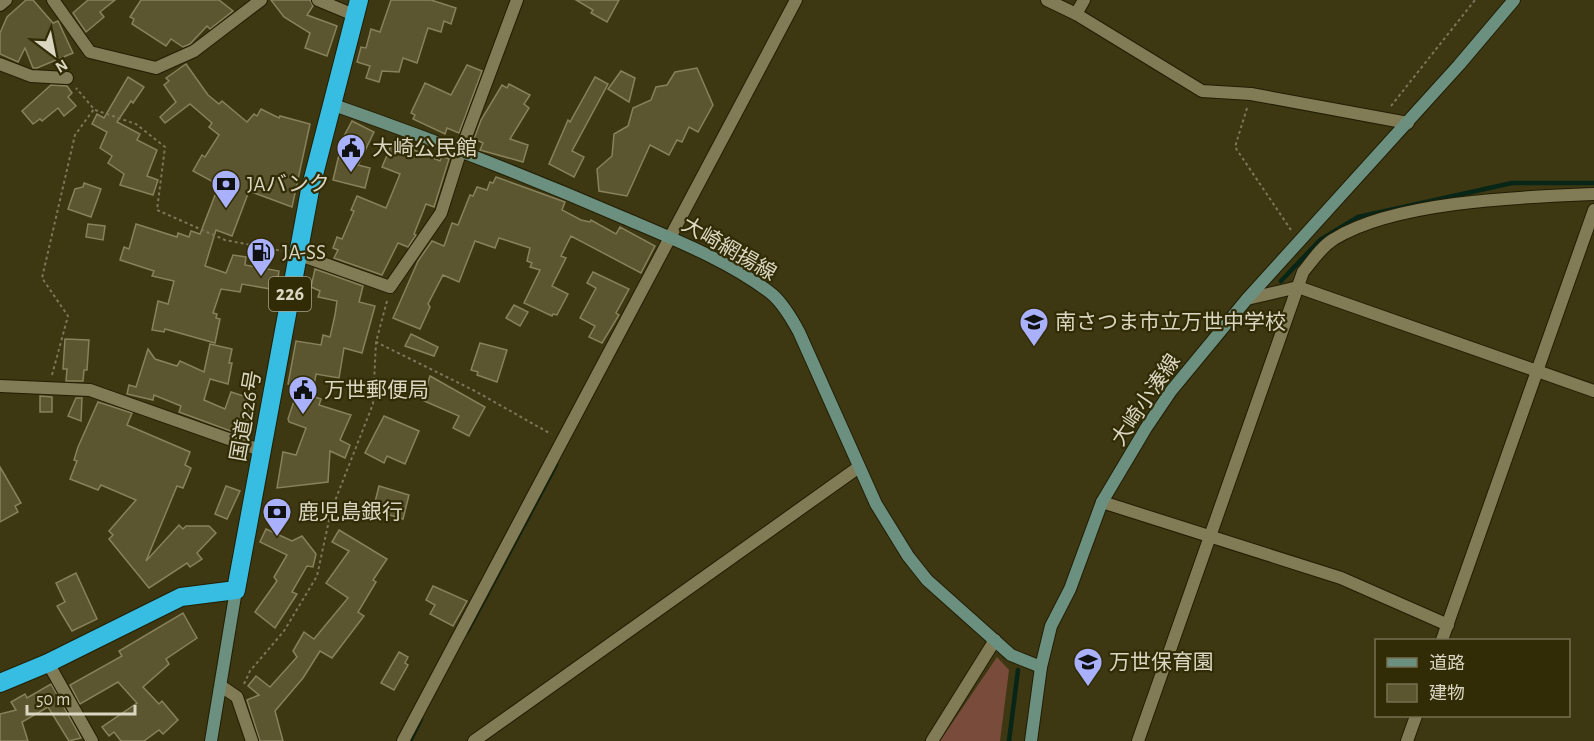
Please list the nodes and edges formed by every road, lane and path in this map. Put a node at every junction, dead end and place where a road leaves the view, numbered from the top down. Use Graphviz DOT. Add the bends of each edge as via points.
graph roads {
  1 [pos="6,0"];
  2 [pos="53,0"];
  3 [pos="261,0"];
  4 [pos="318,0"];
  5 [pos="517,0"];
  6 [pos="796,0"];
  7 [pos="1047,0"];
  8 [pos="1084,0"];
  9 [pos="1475,0"];
  10 [pos="1514,0"];
  11 [pos="0,5"];
  12 [pos="356,8"];
  13 [pos="1076,14"];
  14 [pos="0,64"];
  15 [pos="67,78"];
  16 [pos="1251,94"];
  17 [pos="331,104"];
  18 [pos="94,110"];
  19 [pos="1382,117"];
  20 [pos="1408,123"];
  21 [pos="460,153"];
  22 [pos="1594,194"];
  23 [pos="1594,210"];
  24 [pos="670,237"];
  25 [pos="1299,242"];
  26 [pos="297,254"];
  27 [pos="390,287"];
  28 [pos="1298,287"];
  29 [pos="1247,299"];
  30 [pos="376,342"];
  31 [pos="1538,371"];
  32 [pos="0,386"];
  33 [pos="48,389"];
  34 [pos="1594,391"];
  35 [pos="564,441"];
  36 [pos="263,451"];
  37 [pos="859,467"];
  38 [pos="1102,502"];
  39 [pos="1211,534"];
  40 [pos="236,590"];
  41 [pos="1448,625"];
  42 [pos="1442,639"];
  43 [pos="995,640"];
  44 [pos="48,663"];
  45 [pos="1041,667"];
  46 [pos="0,683"];
  47 [pos="221,686"];
  48 [pos="237,698"];
  49 [pos="1416,717"];
  50 [pos="92,741"];
  51 [pos="211,741"];
  52 [pos="252,741"];
  53 [pos="403,741"];
  54 [pos="474,741"];
  55 [pos="932,741"];
  56 [pos="1030,741"];
  57 [pos="1138,741"];
  58 [pos="1407,741"];
  1 -- 11 [label="street"];
  2 -- 3 [label="street" via="90,52 156,68 194,51"];
  4 -- 12 [label="street"];
  5 -- 21 [label="street"];
  6 -- 24 [label="street"];
  7 -- 13 [label="street"];
  8 -- 13 [label="street"];
  9 -- 19 [label="path"];
  10 -- 20 [label="street, 大崎小湊線"];
  12 -- 17 [label="highway, 国道226号 / 226"];
  13 -- 16 [label="street" via="1202,90"];
  14 -- 15 [label="street" via="31,76"];
  15 -- 18 [label="path"];
  16 -- 19 [label="street"];
  16 -- 25 [label="path" via="1234,147"];
  17 -- 21 [label="street, 大崎網揚線"];
  17 -- 26 [label="highway, 国道226号 / 226"];
  18 -- 26 [label="path" via="136,124 165,147 157,210 225,240"];
  18 -- 33 [label="path" via="75,135 42,278 68,316"];
  19 -- 20 [label="street"];
  20 -- 25 [label="street, 大崎小湊線"];
  21 -- 24 [label="street, 大崎網揚線"];
  21 -- 27 [label="street" via="441,213"];
  22 -- 28 [label="street" via="1453,205 1358,226 1332,240 1303,272"];
  23 -- 31 [label="street"];
  24 -- 35 [label="street"];
  24 -- 37 [label="street, 大崎網揚線" via="736,272 773,296 787,312"];
  25 -- 29 [label="street, 大崎小湊線"];
  26 -- 27 [label="street"];
  26 -- 36 [label="highway, 国道226号 / 226"];
  27 -- 30 [label="path"];
  28 -- 29 [label="street"];
  28 -- 31 [label="street"];
  28 -- 39 [label="street"];
  29 -- 38 [label="street, 大崎小湊線" via="1171,391"];
  30 -- 35 [label="path"];
  30 -- 48 [label="path" via="373,404 331,511 317,576 284,630 250,671"];
  31 -- 34 [label="street"];
  31 -- 41 [label="street"];
  32 -- 33 [label="street"];
  33 -- 36 [label="street" via="90,390"];
  35 -- 53 [label="street"];
  36 -- 40 [label="highway, 国道226号 / 226"];
  37 -- 43 [label="street, 大崎網揚線" via="908,556 927,580"];
  37 -- 54 [label="street"];
  38 -- 39 [label="street"];
  38 -- 45 [label="street, 大崎小湊線" via="1070,589 1051,626"];
  39 -- 41 [label="street" via="1341,578"];
  39 -- 57 [label="street"];
  40 -- 44 [label="highway" via="181,597"];
  40 -- 47 [label="street"];
  41 -- 42 [label="street"];
  43 -- 45 [label="street, 大崎網揚線" via="1011,655"];
  43 -- 55 [label="street"];
  44 -- 46 [label="highway"];
  44 -- 50 [label="street"];
  45 -- 56 [label="street, 大崎小湊線"];
  47 -- 48 [label="street"];
  47 -- 51 [label="street"];
  48 -- 52 [label="street"];
  49 -- 58 [label="street"];
}
